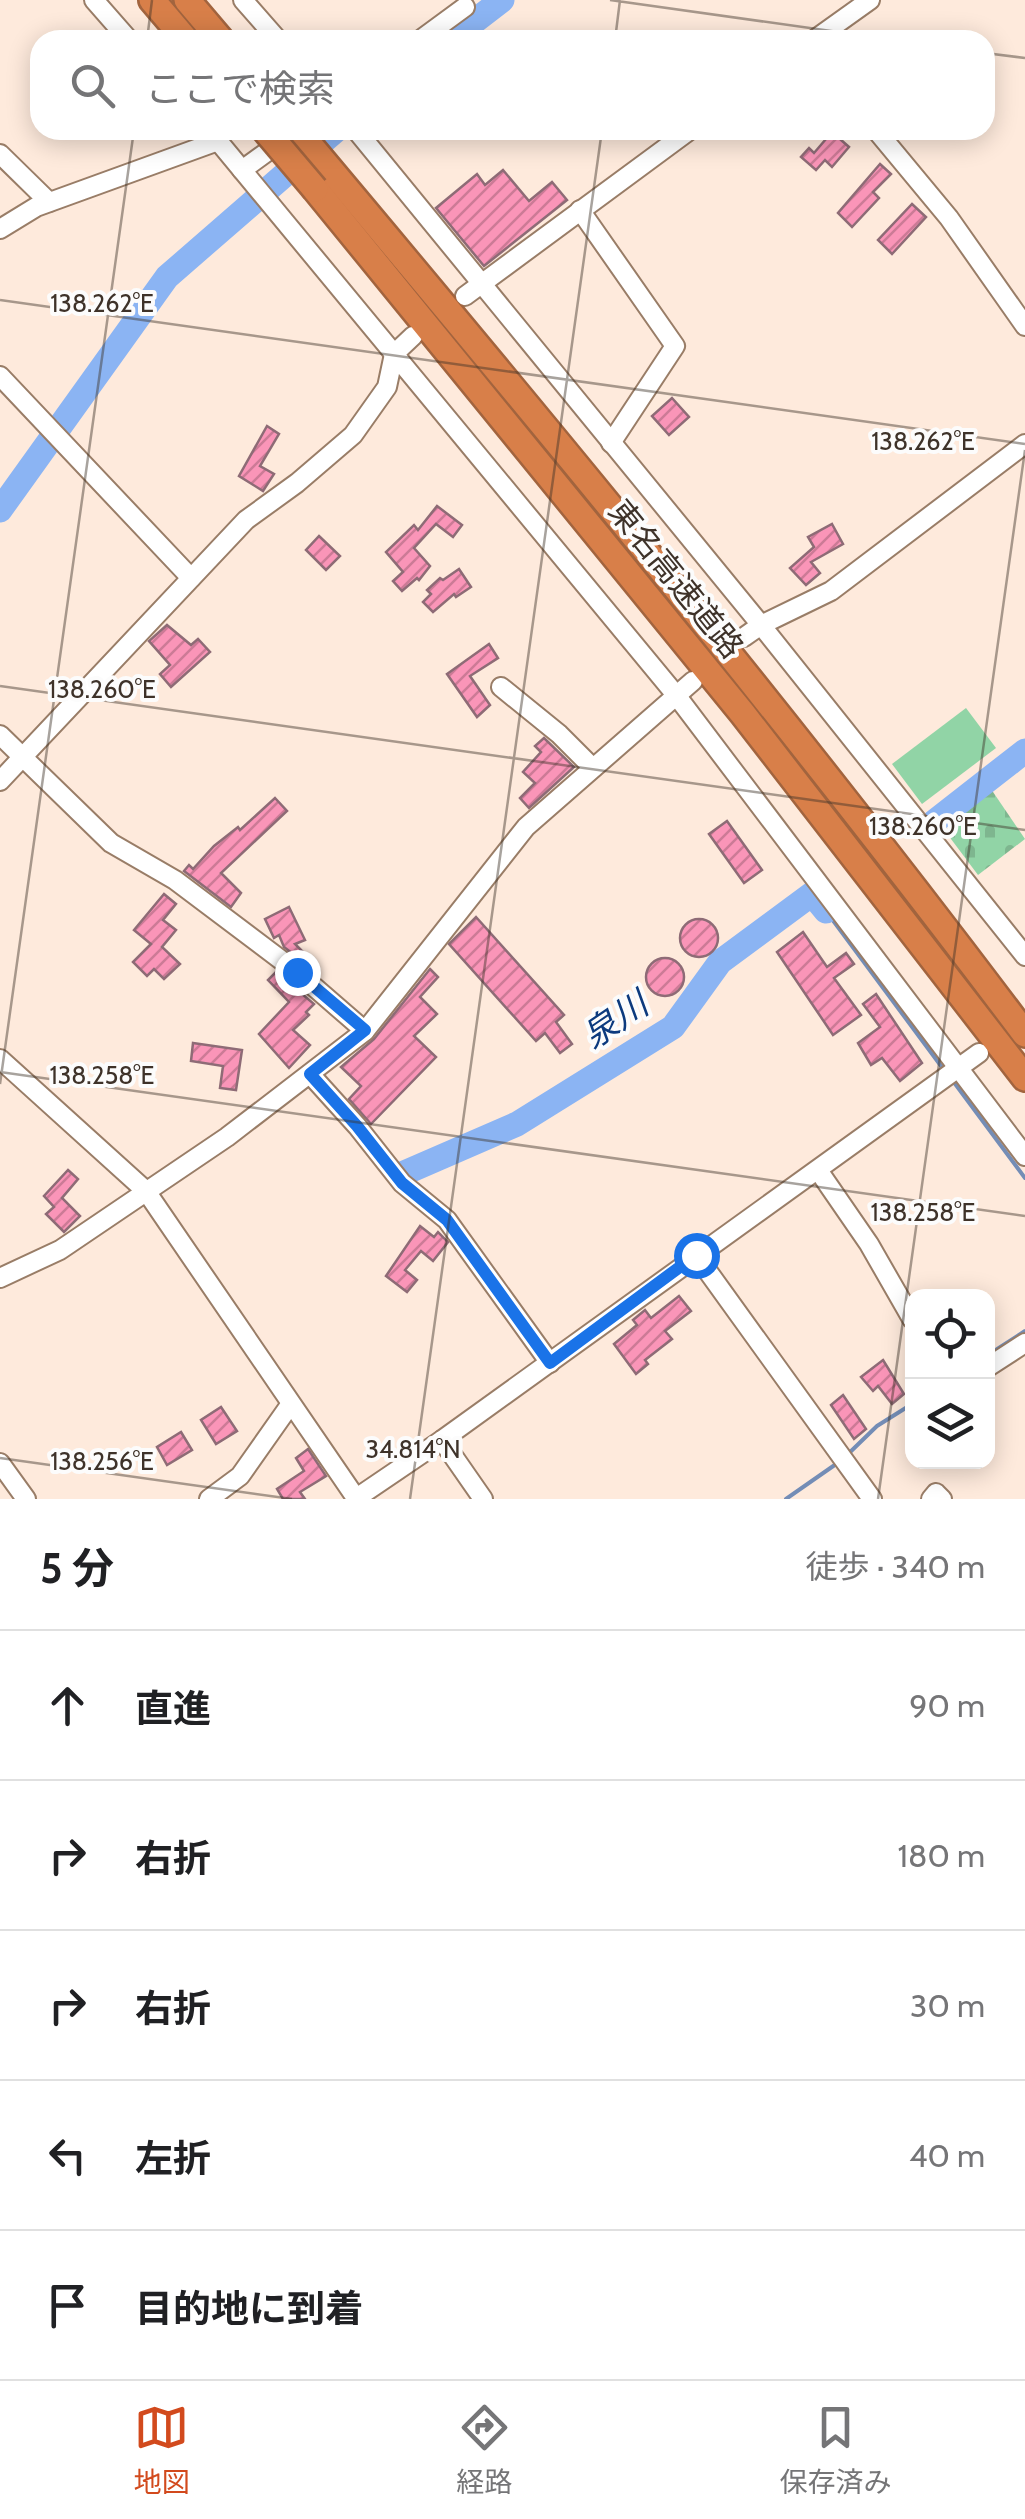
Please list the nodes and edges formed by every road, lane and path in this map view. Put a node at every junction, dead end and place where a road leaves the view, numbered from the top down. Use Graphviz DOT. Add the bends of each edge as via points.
graph roads {
  1 [pos="94,0"];
  2 [pos="152,0"];
  3 [pos="187,0"];
  4 [pos="242,0"];
  5 [pos="466,2"];
  6 [pos="863,2"];
  7 [pos="120,30"];
  8 [pos="178,30"];
  9 [pos="212,30"];
  10 [pos="269,30"];
  11 [pos="432,30"];
  12 [pos="827,30"];
  13 [pos="202,140"];
  14 [pos="218,140"];
  15 [pos="276,140"];
  16 [pos="283,140"];
  17 [pos="302,140"];
  18 [pos="364,140"];
  19 [pos="676,140"];
  20 [pos="884,140"];
  21 [pos="0,154"];
  22 [pos="242,170"];
  23 [pos="323,180"];
  24 [pos="49,202"];
  25 [pos="580,210"];
  26 [pos="0,228"];
  27 [pos="480,283"];
  28 [pos="464,296"];
  29 [pos="1025,326"];
  30 [pos="412,336"];
  31 [pos="394,354"];
  32 [pos="0,376"];
  33 [pos="611,443"];
  34 [pos="1025,444"];
  35 [pos="191,578"];
  36 [pos="761,625"];
  37 [pos="744,637"];
  38 [pos="692,681"];
  39 [pos="500,687"];
  40 [pos="676,695"];
  41 [pos="0,736"];
  42 [pos="24,756"];
  43 [pos="593,768"];
  44 [pos="0,782"];
  45 [pos="1025,956"];
  46 [pos="365,1030"];
  47 [pos="1025,1034"];
  48 [pos="979,1052"];
  49 [pos="0,1060"];
  50 [pos="953,1072"];
  51 [pos="310,1074"];
  52 [pos="1025,1078"];
  53 [pos="1025,1156"];
  54 [pos="818,1170"];
  55 [pos="146,1192"];
  56 [pos="696,1255"];
  57 [pos="0,1278"];
  58 [pos="905,1307"];
  59 [pos="1025,1343"];
  60 [pos="995,1362"];
  61 [pos="550,1363"];
  62 [pos="290,1405"];
  63 [pos="442,1440"];
  64 [pos="0,1463"];
  65 [pos="26,1499"];
  66 [pos="209,1499"];
  67 [pos="355,1499"];
  68 [pos="482,1499"];
  69 [pos="872,1499"];
  70 [pos="931,1499"];
  71 [pos="942,1499"];
  1 -- 7 [label="street"];
  2 -- 8 [label="highway"];
  3 -- 9 [label="highway"];
  4 -- 10 [label="street"];
  5 -- 11 [label="street"];
  6 -- 12 [label="street"];
  13 -- 24 [label="street"];
  14 -- 22 [label="street"];
  15 -- 23 [label="highway, 東名高速道路, bridge"];
  16 -- 22 [label="street"];
  17 -- 23 [label="highway, 東名高速道路"];
  18 -- 27 [label="street"];
  19 -- 25 [label="street"];
  20 -- 29 [label="street"];
  21 -- 24 [label="street"];
  22 -- 31 [label="street"];
  23 -- 47 [label="highway, 東名高速道路" via="560,442"];
  23 -- 52 [label="highway, 東名高速道路"];
  24 -- 26 [label="street"];
  25 -- 27 [label="street"];
  25 -- 33 [label="street" via="676,346"];
  27 -- 28 [label="street"];
  27 -- 33 [label="street"];
  30 -- 31 [label="street"];
  31 -- 35 [label="street" via="387,387 353,435 246,520"];
  31 -- 40 [label="street"];
  32 -- 35 [label="street"];
  33 -- 36 [label="street"];
  34 -- 36 [label="street" via="831,591"];
  35 -- 42 [label="street"];
  36 -- 37 [label="street"];
  36 -- 45 [label="street"];
  38 -- 40 [label="street"];
  39 -- 43 [label="street"];
  40 -- 43 [label="street"];
  40 -- 50 [label="street"];
  41 -- 42 [label="street"];
  42 -- 44 [label="street"];
  42 -- 46 [label="street" via="111,844 175,880"];
  43 -- 46 [label="street" via="526,827"];
  46 -- 51 [label="street"];
  48 -- 50 [label="street"];
  49 -- 55 [label="street"];
  50 -- 53 [label="street"];
  50 -- 54 [label="street"];
  51 -- 55 [label="street"];
  51 -- 61 [label="street" via="402,1183 447,1220"];
  54 -- 56 [label="street"];
  54 -- 58 [label="street"];
  55 -- 57 [label="street" via="60,1250"];
  55 -- 62 [label="street"];
  56 -- 61 [label="street"];
  56 -- 69 [label="street"];
  59 -- 60 [label="street"];
  61 -- 63 [label="street"];
  62 -- 66 [label="street" via="240,1476"];
  62 -- 67 [label="street"];
  63 -- 67 [label="street"];
  63 -- 68 [label="street"];
  64 -- 65 [label="street"];
  70 -- 71 [label="street" via="936,1493"];
}
